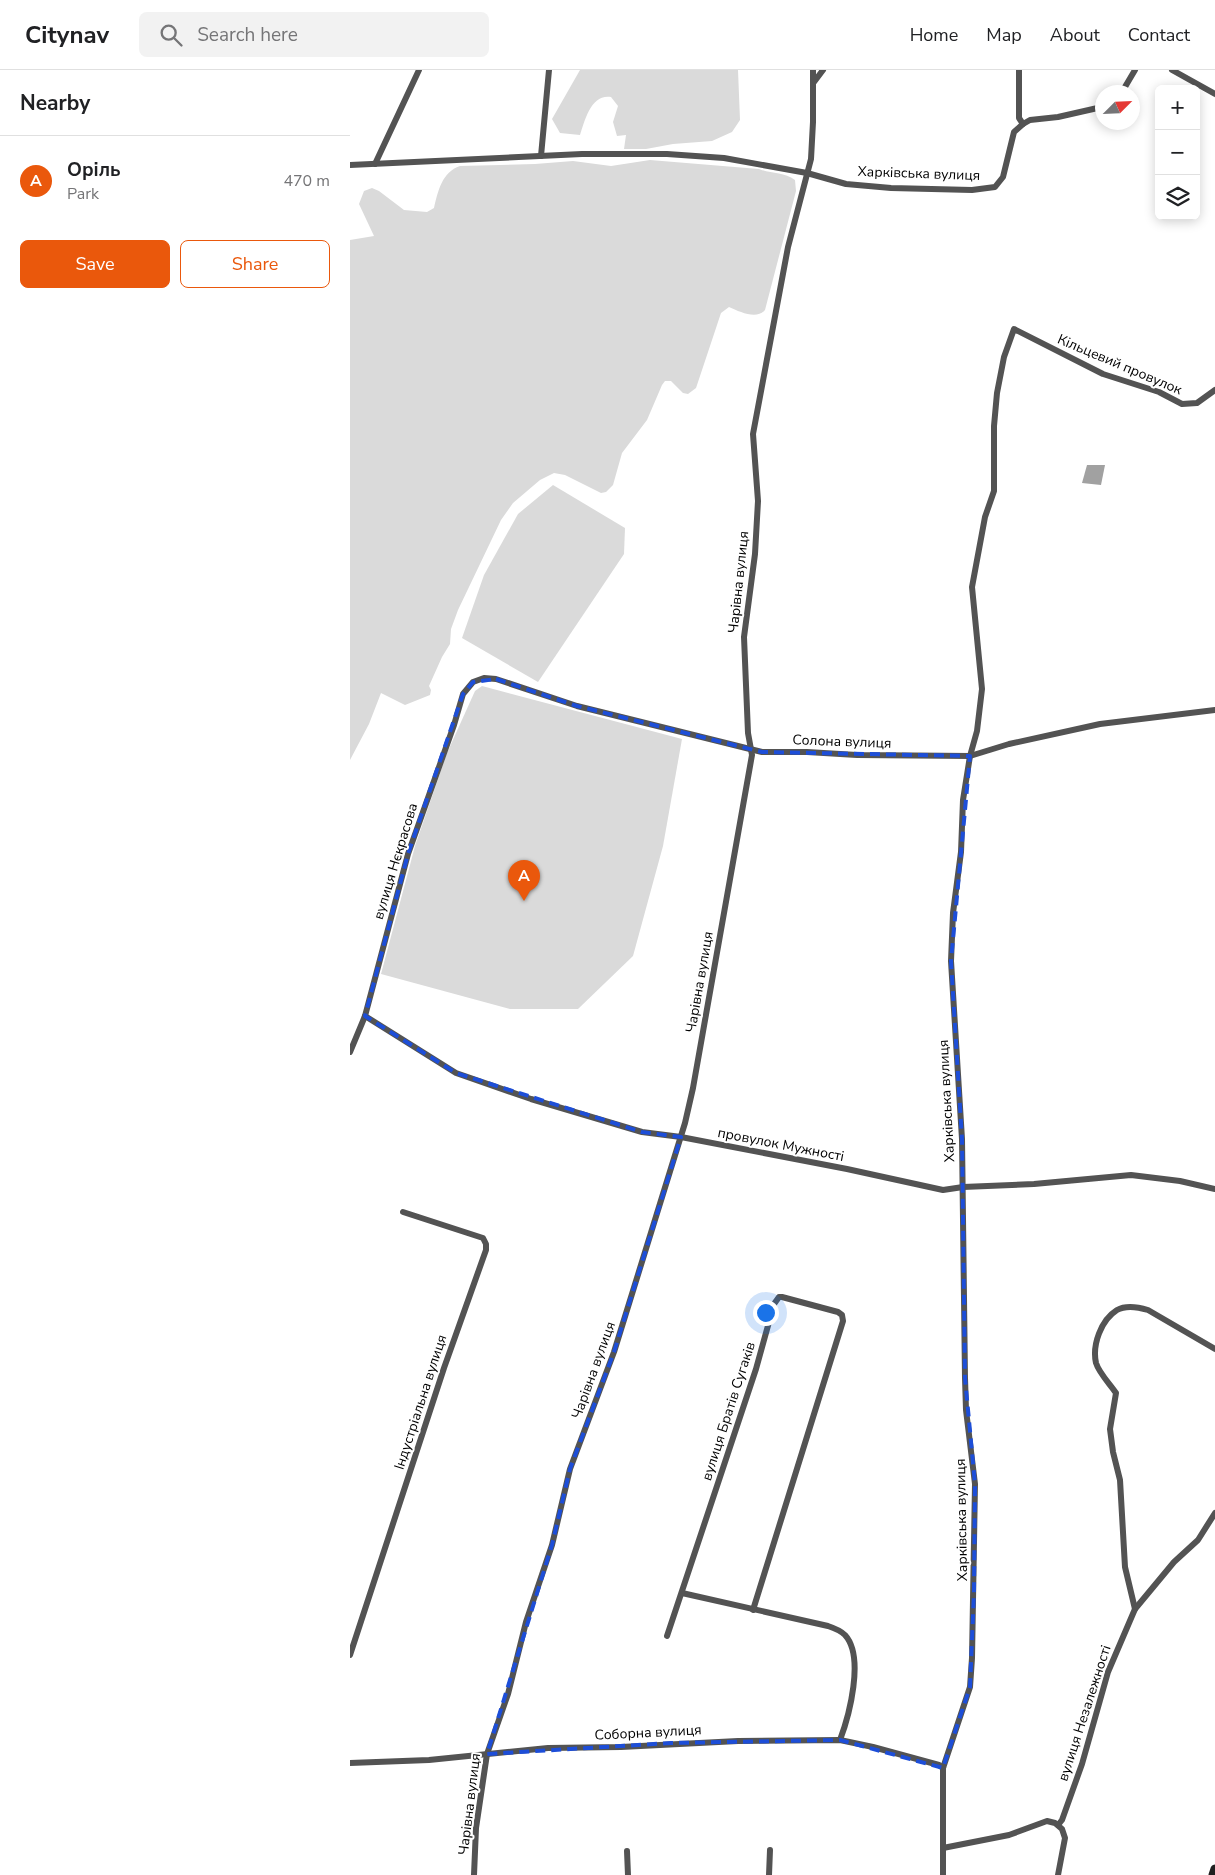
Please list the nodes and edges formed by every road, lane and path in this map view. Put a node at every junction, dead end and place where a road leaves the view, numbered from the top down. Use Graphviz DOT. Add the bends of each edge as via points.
graph roads {
  1 [pos="419,70"];
  2 [pos="549,70"];
  3 [pos="813,70"];
  4 [pos="823,70"];
  5 [pos="1019,70"];
  6 [pos="1135,70"];
  7 [pos="1172,70"];
  8 [pos="814,82"];
  9 [pos="1126,85"];
  10 [pos="1215,94"];
  11 [pos="1095,109"];
  12 [pos="1023,124"];
  13 [pos="542,156"];
  14 [pos="375,164"];
  15 [pos="350,165"];
  16 [pos="807,173"];
  17 [pos="1014,329"];
  18 [pos="1215,390"];
  19 [pos="473,682"];
  20 [pos="1215,710"];
  21 [pos="751,749"];
  22 [pos="970,756"];
  23 [pos="365,1016"];
  24 [pos="350,1052"];
  25 [pos="681,1138"];
  26 [pos="963,1187"];
  27 [pos="1215,1189"];
  28 [pos="403,1212"];
  29 [pos="1215,1349"];
  30 [pos="1215,1513"];
  31 [pos="682,1594"];
  32 [pos="1135,1609"];
  33 [pos="753,1610"];
  34 [pos="667,1636"];
  35 [pos="350,1655"];
  36 [pos="840,1740"];
  37 [pos="486,1754"];
  38 [pos="350,1763"];
  39 [pos="944,1768"];
  40 [pos="1058,1825"];
  41 [pos="943,1848"];
  42 [pos="770,1850"];
  43 [pos="627,1852"];
  44 [pos="1215,1869"];
  45 [pos="474,1875"];
  46 [pos="628,1875"];
  47 [pos="769,1875"];
  48 [pos="943,1875"];
  49 [pos="1058,1875"];
  50 [pos="1213,1875"];
  1 -- 14 [label="street"];
  2 -- 13 [label="street"];
  3 -- 8 [label="street, Чарівна вулиця"];
  4 -- 8 [label="street"];
  5 -- 12 [label="street" via="1019,118"];
  6 -- 9 [label="street"];
  7 -- 10 [label="street"];
  8 -- 16 [label="street, Чарівна вулиця" via="813,132"];
  11 -- 12 [label="street"];
  12 -- 16 [label="street, Харківська вулиця" via="1014,132 1003,177 995,187 972,190 892,188 846,184"];
  13 -- 14 [label="street"];
  13 -- 16 [label="street" via="667,154 724,158"];
  14 -- 15 [label="street"];
  16 -- 21 [label="street, Чарівна вулиця" via="788,247 753,434 758,501 744,637"];
  17 -- 18 [label="street, Кільцевий провулок" via="1103,374 1159,392 1182,404 1197,403"];
  17 -- 22 [label="street, Харківська вулиця" via="997,393 994,491 985,517 972,587 982,689 978,731"];
  19 -- 21 [label="street, Солона вулиця" via="484,678 496,679 577,706"];
  19 -- 23 [label="street, вулиця Нєкрасова" via="463,694 408,854"];
  20 -- 22 [label="street, Солона вулиця" via="1100,724"];
  21 -- 22 [label="street, Солона вулиця" via="762,752"];
  21 -- 25 [label="street, Чарівна вулиця" via="693,1088"];
  22 -- 26 [label="street, Харківська вулиця" via="963,800 951,961"];
  23 -- 24 [label="street, вулиця Нєкрасова"];
  23 -- 25 [label="street, провулок Мужності" via="456,1073 633,1129"];
  25 -- 26 [label="street, провулок Мужності" via="943,1190"];
  25 -- 37 [label="street, Чарівна вулиця" via="614,1352 570,1469 552,1545 526,1622 508,1694"];
  26 -- 27 [label="street, провулок Мужності" via="1131,1174"];
  26 -- 39 [label="street, Харківська вулиця" via="966,1410 975,1484 974,1592 970,1687"];
  28 -- 35 [label="street, Індустріальна вулиця" via="483,1238 486,1250"];
  29 -- 32 [label="street" via="1136,1306 1118,1309 1107,1318 1098,1340 1096,1364 1116,1393 1110,1429 1120,1480 1125,1567"];
  30 -- 32 [label="street, вулиця Незалежності" via="1198,1540 1174,1562"];
  31 -- 33 [label="street"];
  31 -- 33 [label="street, вулиця Братів Сугаків" via="774,1304 782,1297 838,1312 843,1321"];
  31 -- 34 [label="street"];
  32 -- 40 [label="street, вулиця Незалежності" via="1108,1672 1082,1764"];
  33 -- 36 [label="street" via="828,1626 846,1636 853,1656 854,1676 848,1717"];
  36 -- 37 [label="street, Соборна вулиця" via="738,1740 548,1748"];
  36 -- 39 [label="street, Соборна вулиця" via="873,1746"];
  37 -- 38 [label="street, Соборна вулиця"];
  37 -- 45 [label="street, Чарівна вулиця" via="476,1828"];
  39 -- 41 [label="street, Харківська вулиця"];
  40 -- 41 [label="street" via="1047,1821 1009,1835"];
  40 -- 49 [label="street" via="1065,1838"];
  41 -- 48 [label="street, Харківська вулиця"];
  42 -- 47 [label="street"];
  43 -- 46 [label="street"];
  44 -- 50 [label="main road"];
}
